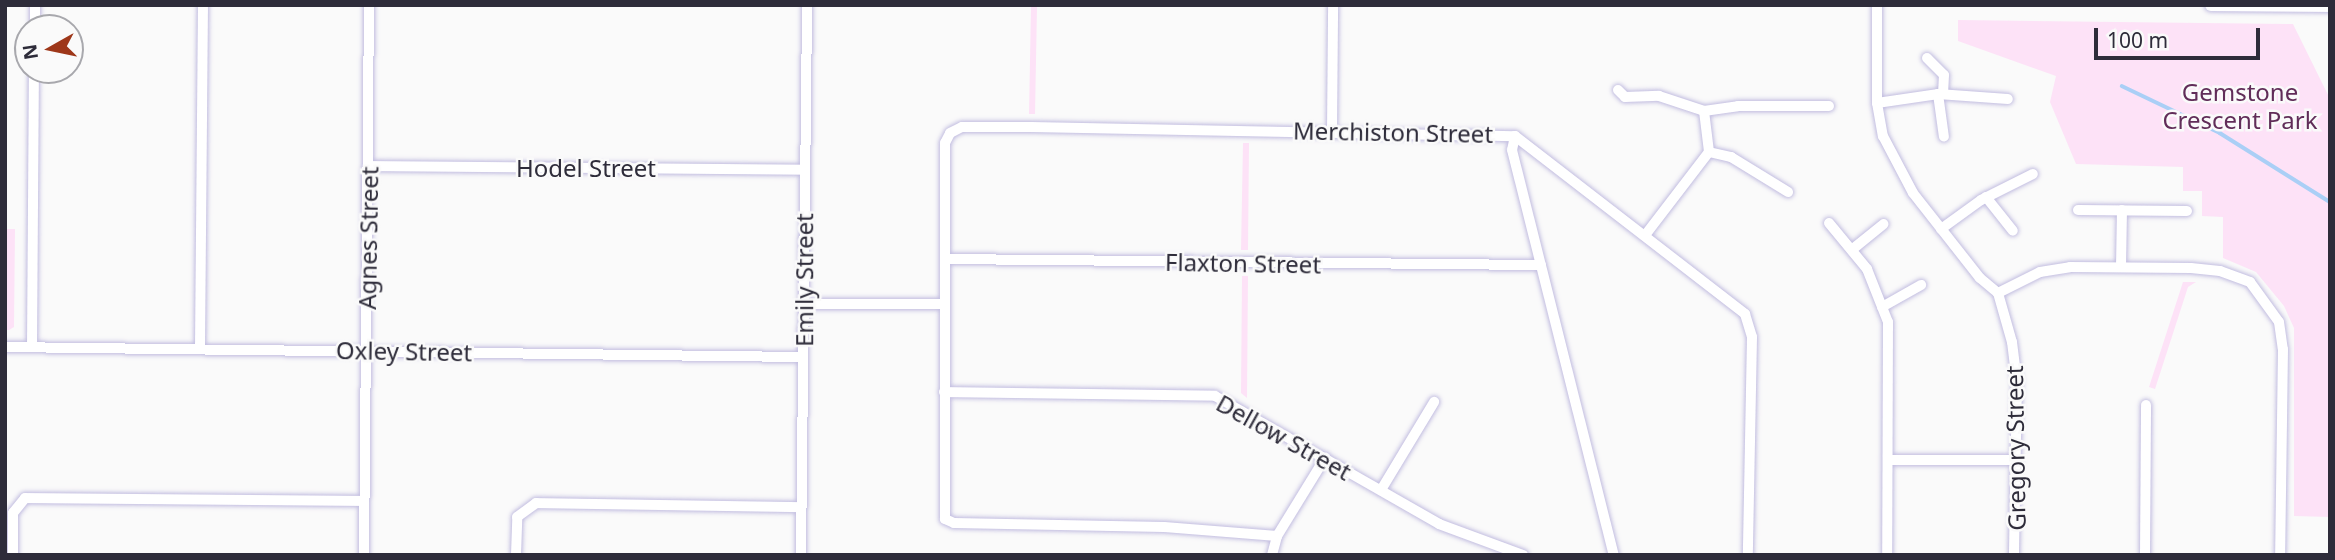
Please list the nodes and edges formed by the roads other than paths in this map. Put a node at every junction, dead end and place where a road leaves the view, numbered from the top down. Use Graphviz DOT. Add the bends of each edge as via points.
graph roads {
  1 [pos="203,5"];
  2 [pos="369,5"];
  3 [pos="807,5"];
  4 [pos="1334,5"];
  5 [pos="1877,5"];
  6 [pos="2211,5"];
  7 [pos="2330,6"];
  8 [pos="1927,58"];
  9 [pos="34,84"];
  10 [pos="1618,90"];
  11 [pos="1941,94"];
  12 [pos="2008,99"];
  13 [pos="1877,103"];
  14 [pos="1829,106"];
  15 [pos="1704,111"];
  16 [pos="1332,132"];
  17 [pos="1515,136"];
  18 [pos="1944,137"];
  19 [pos="1709,152"];
  20 [pos="369,166"];
  21 [pos="804,170"];
  22 [pos="2033,174"];
  23 [pos="1788,192"];
  24 [pos="1986,197"];
  25 [pos="2078,210"];
  26 [pos="2122,210"];
  27 [pos="2188,211"];
  28 [pos="1829,223"];
  29 [pos="1884,224"];
  30 [pos="1941,229"];
  31 [pos="2013,231"];
  32 [pos="1646,234"];
  33 [pos="1854,248"];
  34 [pos="945,259"];
  35 [pos="1541,265"];
  36 [pos="2121,267"];
  37 [pos="1922,285"];
  38 [pos="1998,293"];
  39 [pos="803,304"];
  40 [pos="944,304"];
  41 [pos="1882,307"];
  42 [pos="5,347"];
  43 [pos="32,347"];
  44 [pos="200,347"];
  45 [pos="366,350"];
  46 [pos="803,357"];
  47 [pos="944,392"];
  48 [pos="1434,402"];
  49 [pos="2146,405"];
  50 [pos="1325,458"];
  51 [pos="1889,460"];
  52 [pos="2017,460"];
  53 [pos="1381,490"];
  54 [pos="365,501"];
  55 [pos="801,507"];
  56 [pos="1277,536"];
  57 [pos="13,555"];
  58 [pos="364,555"];
  59 [pos="516,555"];
  60 [pos="801,555"];
  61 [pos="1272,555"];
  62 [pos="1523,555"];
  63 [pos="1614,555"];
  64 [pos="1748,555"];
  65 [pos="1888,555"];
  66 [pos="2014,555"];
  67 [pos="2145,555"];
  68 [pos="2280,555"];
  1 -- 44 [label="street"];
  2 -- 20 [label="street, Agnes Street"];
  3 -- 21 [label="street, Emily Street"];
  4 -- 16 [label="street"];
  5 -- 13 [label="street, Gregory Street"];
  6 -- 7 [label="street"];
  8 -- 11 [label="street" via="1944,75"];
  9 -- 43 [label="street"];
  10 -- 15 [label="street" via="1625,97 1659,96"];
  11 -- 12 [label="street"];
  11 -- 13 [label="street"];
  11 -- 18 [label="street"];
  13 -- 30 [label="street, Gregory Street" via="1883,136 1897,170"];
  14 -- 15 [label="street" via="1738,106"];
  15 -- 19 [label="street"];
  16 -- 17 [label="street, Merchiston Street"];
  16 -- 34 [label="street, Merchiston Street" via="976,127 950,133 945,143"];
  17 -- 32 [label="street, Merchiston Street"];
  17 -- 35 [label="street" via="1512,150"];
  19 -- 23 [label="street" via="1731,157"];
  19 -- 32 [label="street"];
  20 -- 21 [label="street, Hodel Street"];
  20 -- 45 [label="street, Agnes Street"];
  21 -- 39 [label="street, Emily Street"];
  22 -- 24 [label="street"];
  24 -- 30 [label="street"];
  24 -- 31 [label="street"];
  25 -- 26 [label="street"];
  26 -- 27 [label="street"];
  26 -- 36 [label="street"];
  28 -- 33 [label="street"];
  29 -- 33 [label="street"];
  30 -- 38 [label="street, Gregory Street"];
  32 -- 64 [label="street, Merchiston Street" via="1745,314 1752,337"];
  33 -- 41 [label="street"];
  34 -- 35 [label="street, Flaxton Street"];
  34 -- 40 [label="street"];
  35 -- 63 [label="street"];
  36 -- 38 [label="street" via="2040,272"];
  36 -- 68 [label="street" via="2220,271 2250,282 2279,322 2283,349"];
  37 -- 41 [label="street"];
  38 -- 52 [label="street, Gregory Street" via="2017,380"];
  39 -- 40 [label="street"];
  39 -- 46 [label="street, Emily Street"];
  40 -- 47 [label="street"];
  41 -- 51 [label="street" via="1890,355"];
  42 -- 43 [label="street, Oxley Street"];
  43 -- 44 [label="street, Oxley Street"];
  44 -- 45 [label="street, Oxley Street"];
  45 -- 46 [label="street, Oxley Street"];
  45 -- 54 [label="street, Agnes Street"];
  46 -- 55 [label="street, Emily Street"];
  47 -- 50 [label="street, Dellow Street" via="1215,396"];
  47 -- 56 [label="street" via="945,519 954,523 1164,527"];
  48 -- 53 [label="street"];
  49 -- 67 [label="street"];
  50 -- 53 [label="street, Dellow Street"];
  50 -- 56 [label="street"];
  51 -- 52 [label="street"];
  51 -- 65 [label="street"];
  52 -- 66 [label="street, Gregory Street"];
  53 -- 62 [label="street, Dellow Street" via="1468,538"];
  54 -- 57 [label="street" via="25,498 13,513"];
  54 -- 58 [label="street, Agnes Street"];
  55 -- 59 [label="street" via="536,503 517,517"];
  55 -- 60 [label="street, Emily Street"];
  56 -- 61 [label="street"];
}
